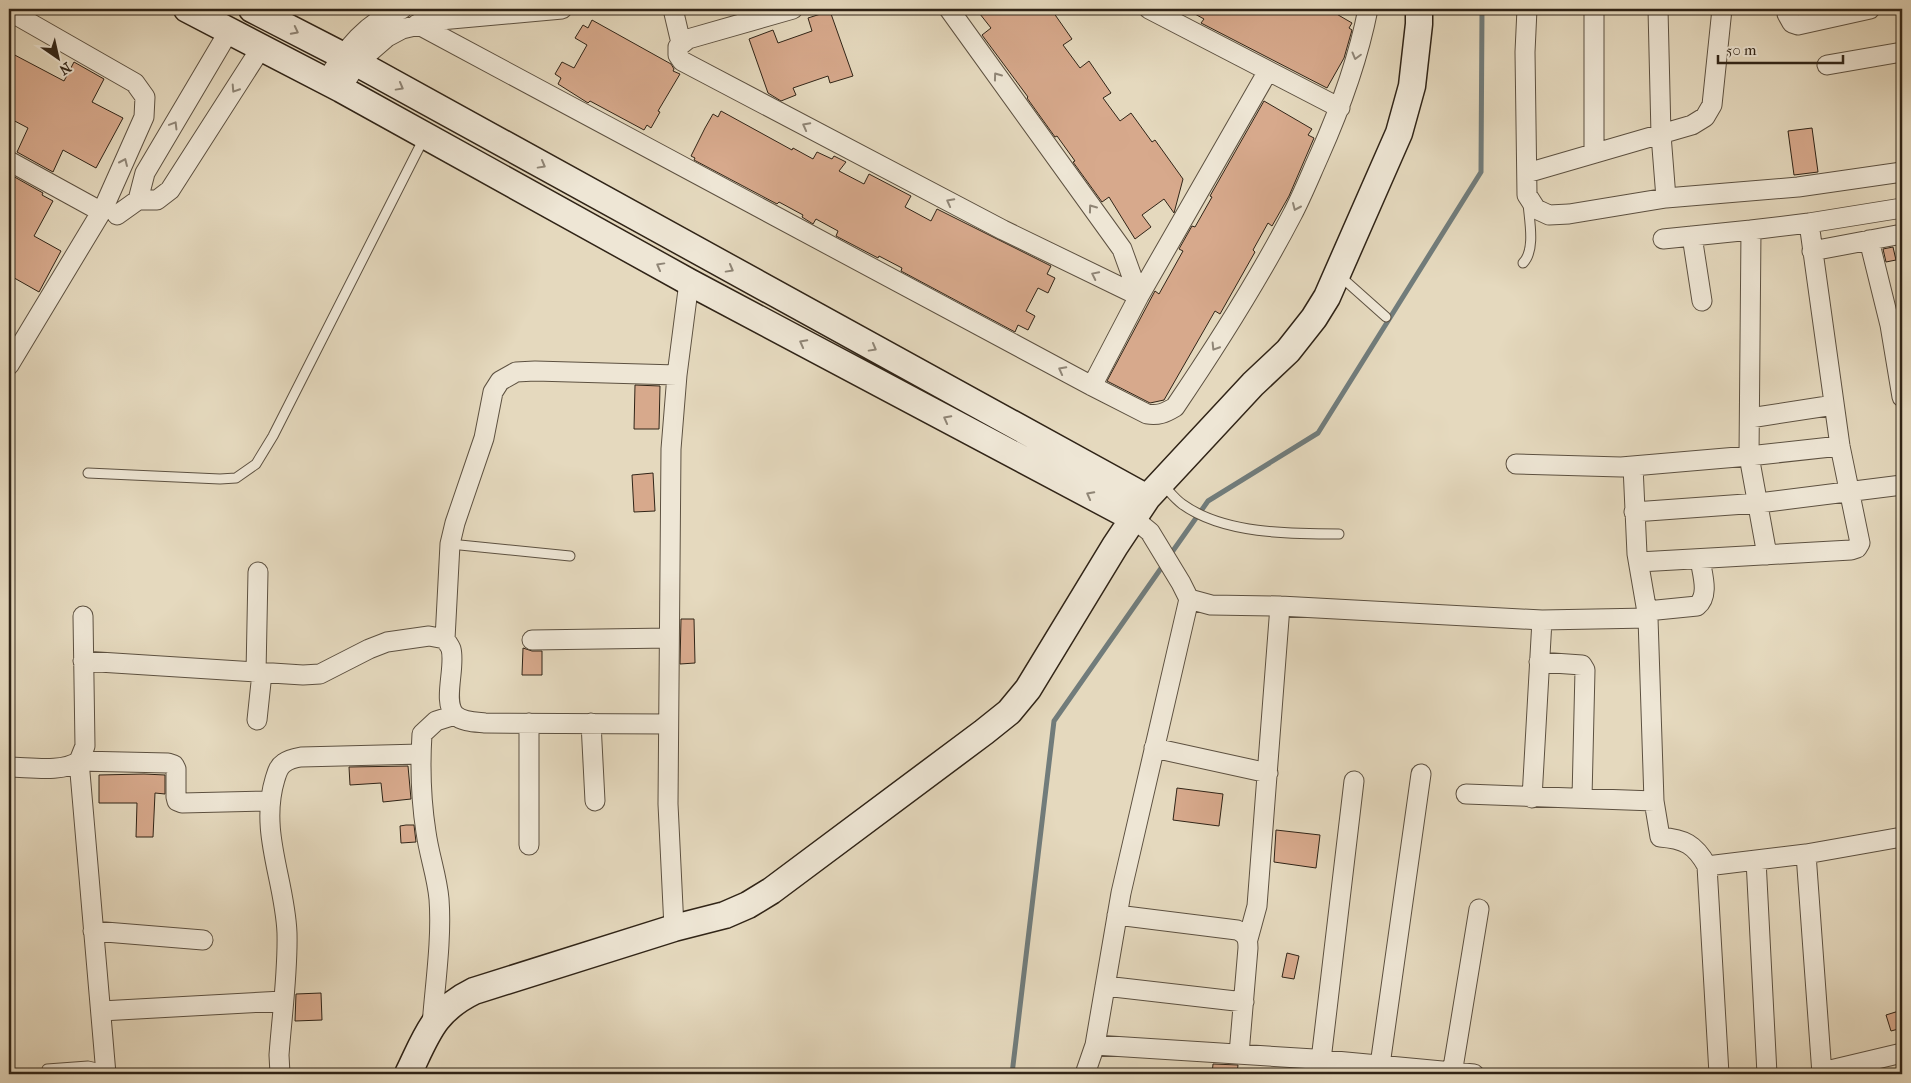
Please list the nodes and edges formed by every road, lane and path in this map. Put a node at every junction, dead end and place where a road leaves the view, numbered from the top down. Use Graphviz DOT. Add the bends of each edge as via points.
graph roads {
  1 [pos="187,9"];
  2 [pos="252,9"];
  3 [pos="402,9"];
  4 [pos="562,9"];
  5 [pos="672,9"];
  6 [pos="793,9"];
  7 [pos="949,9"];
  8 [pos="1149,9"];
  9 [pos="1419,9"];
  10 [pos="1528,9"];
  11 [pos="1594,9"];
  12 [pos="1658,9"];
  13 [pos="1722,9"];
  14 [pos="1787,9"];
  15 [pos="1870,9"];
  16 [pos="9,11"];
  17 [pos="1362,11"];
  18 [pos="417,24"];
  19 [pos="229,32"];
  20 [pos="681,43"];
  21 [pos="261,48"];
  22 [pos="1902,52"];
  23 [pos="349,59"];
  24 [pos="1827,65"];
  25 [pos="1268,71"];
  26 [pos="333,85"];
  27 [pos="1340,108"];
  28 [pos="1661,135"];
  29 [pos="425,136"];
  30 [pos="1594,153"];
  31 [pos="9,161"];
  32 [pos="1902,172"];
  33 [pos="1527,173"];
  34 [pos="1527,195"];
  35 [pos="1666,198"];
  36 [pos="138,200"];
  37 [pos="1902,208"];
  38 [pos="105,212"];
  39 [pos="1809,223"];
  40 [pos="1751,230"];
  41 [pos="1902,234"];
  42 [pos="1692,236"];
  43 [pos="1664,239"];
  44 [pos="1869,240"];
  45 [pos="1812,251"];
  46 [pos="1523,263"];
  47 [pos="1337,274"];
  48 [pos="689,282"];
  49 [pos="1139,296"];
  50 [pos="1702,301"];
  51 [pos="1386,317"];
  52 [pos="1897,336"];
  53 [pos="9,365"];
  54 [pos="677,375"];
  55 [pos="1092,386"];
  56 [pos="1901,387"];
  57 [pos="1834,405"];
  58 [pos="1750,418"];
  59 [pos="1840,446"];
  60 [pos="1749,456"];
  61 [pos="1516,464"];
  62 [pos="1633,466"];
  63 [pos="88,473"];
  64 [pos="1902,485"];
  65 [pos="1848,493"];
  66 [pos="1759,503"];
  67 [pos="1148,508"];
  68 [pos="1634,512"];
  69 [pos="1339,534"];
  70 [pos="450,544"];
  71 [pos="1768,555"];
  72 [pos="570,556"];
  73 [pos="1700,559"];
  74 [pos="1639,562"];
  75 [pos="258,572"];
  76 [pos="1185,591"];
  77 [pos="1280,606"];
  78 [pos="1648,615"];
  79 [pos="83,616"];
  80 [pos="1542,620"];
  81 [pos="669,638"];
  82 [pos="446,639"];
  83 [pos="532,640"];
  84 [pos="83,661"];
  85 [pos="1539,662"];
  86 [pos="259,673"];
  87 [pos="455,715"];
  88 [pos="258,720"];
  89 [pos="530,723"];
  90 [pos="591,723"];
  91 [pos="668,724"];
  92 [pos="1154,748"];
  93 [pos="421,754"];
  94 [pos="78,761"];
  95 [pos="9,767"];
  96 [pos="1268,773"];
  97 [pos="1421,774"];
  98 [pos="1354,781"];
  99 [pos="1466,794"];
  100 [pos="1532,798"];
  101 [pos="1582,798"];
  102 [pos="269,801"];
  103 [pos="595,801"];
  104 [pos="1654,802"];
  105 [pos="1902,837"];
  106 [pos="529,845"];
  107 [pos="1806,854"];
  108 [pos="1756,860"];
  109 [pos="1706,866"];
  110 [pos="1479,910"];
  111 [pos="1117,915"];
  112 [pos="674,928"];
  113 [pos="94,931"];
  114 [pos="1248,939"];
  115 [pos="203,940"];
  116 [pos="1105,986"];
  117 [pos="283,1001"];
  118 [pos="1244,1002"];
  119 [pos="100,1011"];
  120 [pos="432,1024"];
  121 [pos="1095,1045"];
  122 [pos="1902,1053"];
  123 [pos="1239,1054"];
  124 [pos="1321,1060"];
  125 [pos="1380,1065"];
  126 [pos="47,1069"];
  127 [pos="106,1072"];
  128 [pos="1452,1073"];
  129 [pos="1822,1073"];
  130 [pos="280,1074"];
  131 [pos="408,1074"];
  132 [pos="1085,1074"];
  133 [pos="1474,1074"];
  134 [pos="1719,1074"];
  135 [pos="1767,1074"];
  1 -- 19 [label="street"];
  2 -- 23 [label="street, one-way"];
  3 -- 23 [label="street" via="363,31"];
  4 -- 18 [label="street"];
  5 -- 20 [label="street"];
  6 -- 20 [label="street"];
  49 -- 7 [label="street, one-way" via="1122,249"];
  8 -- 25 [label="street"];
  9 -- 47 [label="street" via="1412,86 1399,133"];
  10 -- 33 [label="street" via="1525,52"];
  11 -- 30 [label="street"];
  12 -- 28 [label="street"];
  13 -- 28 [label="street" via="1712,105 1705,117 1692,125"];
  14 -- 15 [label="street" via="1792,23 1798,24"];
  38 -- 16 [label="street, one-way" via="144,117 145,97 135,83"];
  17 -- 27 [label="street, one-way"];
  18 -- 23 [label="street"];
  55 -- 18 [label="street, one-way"];
  19 -- 21 [label="street"];
  36 -- 19 [label="street, one-way" via="145,172"];
  49 -- 20 [label="street, one-way" via="1003,230 682,60 678,55"];
  21 -- 26 [label="street"];
  21 -- 36 [label="street, one-way" via="170,190 157,200"];
  22 -- 24 [label="street"];
  23 -- 26 [label="street"];
  23 -- 67 [label="street, one-way"];
  25 -- 27 [label="street"];
  25 -- 49 [label="street"];
  26 -- 29 [label="street"];
  27 -- 55 [label="street, one-way" via="1288,223 1241,306 1175,407 1156,415 1147,414"];
  28 -- 30 [label="street"];
  28 -- 35 [label="street"];
  48 -- 29 [label="street, one-way"];
  29 -- 63 [label="lane" via="256,464 236,478 220,479"];
  30 -- 33 [label="street"];
  31 -- 38 [label="street"];
  32 -- 35 [label="street" via="1798,187"];
  33 -- 34 [label="street"];
  34 -- 35 [label="street" via="1536,209 1549,214 1569,214"];
  34 -- 46 [label="lane" via="1531,250"];
  36 -- 38 [label="street"];
  37 -- 39 [label="street"];
  38 -- 53 [label="street"];
  39 -- 40 [label="street"];
  39 -- 45 [label="street"];
  40 -- 42 [label="street"];
  40 -- 58 [label="street"];
  41 -- 44 [label="street"];
  42 -- 43 [label="street"];
  42 -- 50 [label="street"];
  44 -- 45 [label="street"];
  44 -- 52 [label="street"];
  45 -- 57 [label="street"];
  47 -- 51 [label="lane"];
  47 -- 67 [label="street" via="1314,318 1288,351 1253,384"];
  48 -- 54 [label="street"];
  67 -- 48 [label="street, one-way"];
  49 -- 55 [label="street"];
  52 -- 56 [label="street"];
  54 -- 70 [label="street" via="535,371 516,372 500,381 493,392 484,438"];
  54 -- 81 [label="street" via="671,449"];
  57 -- 58 [label="street"];
  57 -- 59 [label="street"];
  58 -- 60 [label="street"];
  59 -- 60 [label="street"];
  59 -- 65 [label="street"];
  60 -- 62 [label="street"];
  60 -- 66 [label="street"];
  61 -- 62 [label="street"];
  62 -- 68 [label="street"];
  64 -- 65 [label="street"];
  65 -- 66 [label="street"];
  65 -- 71 [label="street" via="1860,543 1857,548"];
  66 -- 68 [label="street"];
  66 -- 71 [label="street"];
  67 -- 69 [label="lane" via="1181,504 1212,521 1251,529"];
  67 -- 76 [label="street"];
  67 -- 112 [label="street" via="1028,689 1009,712 771,891 725,916"];
  68 -- 74 [label="street"];
  70 -- 72 [label="lane"];
  70 -- 82 [label="street"];
  71 -- 73 [label="street"];
  73 -- 74 [label="street"];
  73 -- 78 [label="street" via="1705,593 1702,602 1697,606"];
  74 -- 78 [label="street"];
  75 -- 86 [label="street"];
  76 -- 77 [label="street" via="1211,605"];
  76 -- 92 [label="street"];
  77 -- 80 [label="street"];
  77 -- 96 [label="street"];
  78 -- 80 [label="street"];
  78 -- 104 [label="street"];
  79 -- 84 [label="street"];
  80 -- 85 [label="street"];
  81 -- 83 [label="street"];
  81 -- 91 [label="street"];
  82 -- 86 [label="street" via="429,636 387,642 320,674"];
  82 -- 87 [label="street" via="453,664 449,704"];
  84 -- 86 [label="street"];
  84 -- 94 [label="street" via="84,746"];
  85 -- 100 [label="street"];
  85 -- 101 [label="street" via="1582,664 1585,670"];
  86 -- 88 [label="street"];
  87 -- 89 [label="street" via="475,722"];
  87 -- 93 [label="street" via="427,727 422,734"];
  89 -- 90 [label="street"];
  89 -- 106 [label="street"];
  90 -- 91 [label="street"];
  90 -- 103 [label="street"];
  91 -- 112 [label="street"];
  92 -- 96 [label="street"];
  92 -- 111 [label="street"];
  93 -- 102 [label="street" via="292,758 278,769"];
  93 -- 120 [label="street" via="426,833 439,900"];
  94 -- 95 [label="street" via="62,768"];
  94 -- 102 [label="street" via="174,765 176,797 182,803"];
  94 -- 113 [label="street"];
  96 -- 114 [label="street" via="1257,906"];
  97 -- 125 [label="street"];
  98 -- 124 [label="street"];
  99 -- 100 [label="street"];
  100 -- 101 [label="street"];
  101 -- 104 [label="street"];
  102 -- 117 [label="street" via="270,827 287,933"];
  104 -- 109 [label="street" via="1660,837 1691,844"];
  105 -- 107 [label="street"];
  107 -- 108 [label="street"];
  107 -- 129 [label="street"];
  108 -- 109 [label="street"];
  108 -- 135 [label="street"];
  109 -- 134 [label="street"];
  110 -- 128 [label="street"];
  111 -- 114 [label="street" via="1237,930"];
  111 -- 116 [label="street"];
  112 -- 120 [label="street" via="474,991 448,1006"];
  113 -- 115 [label="street"];
  113 -- 119 [label="street"];
  114 -- 118 [label="street"];
  116 -- 118 [label="street"];
  116 -- 121 [label="street"];
  117 -- 119 [label="street"];
  117 -- 130 [label="street"];
  118 -- 123 [label="street"];
  119 -- 127 [label="street"];
  120 -- 131 [label="street"];
  121 -- 123 [label="street"];
  121 -- 132 [label="street"];
  122 -- 129 [label="street"];
  123 -- 124 [label="street"];
  124 -- 125 [label="street"];
  125 -- 128 [label="street"];
  126 -- 127 [label="lane" via="88,1066"];
  128 -- 133 [label="street"];
}
